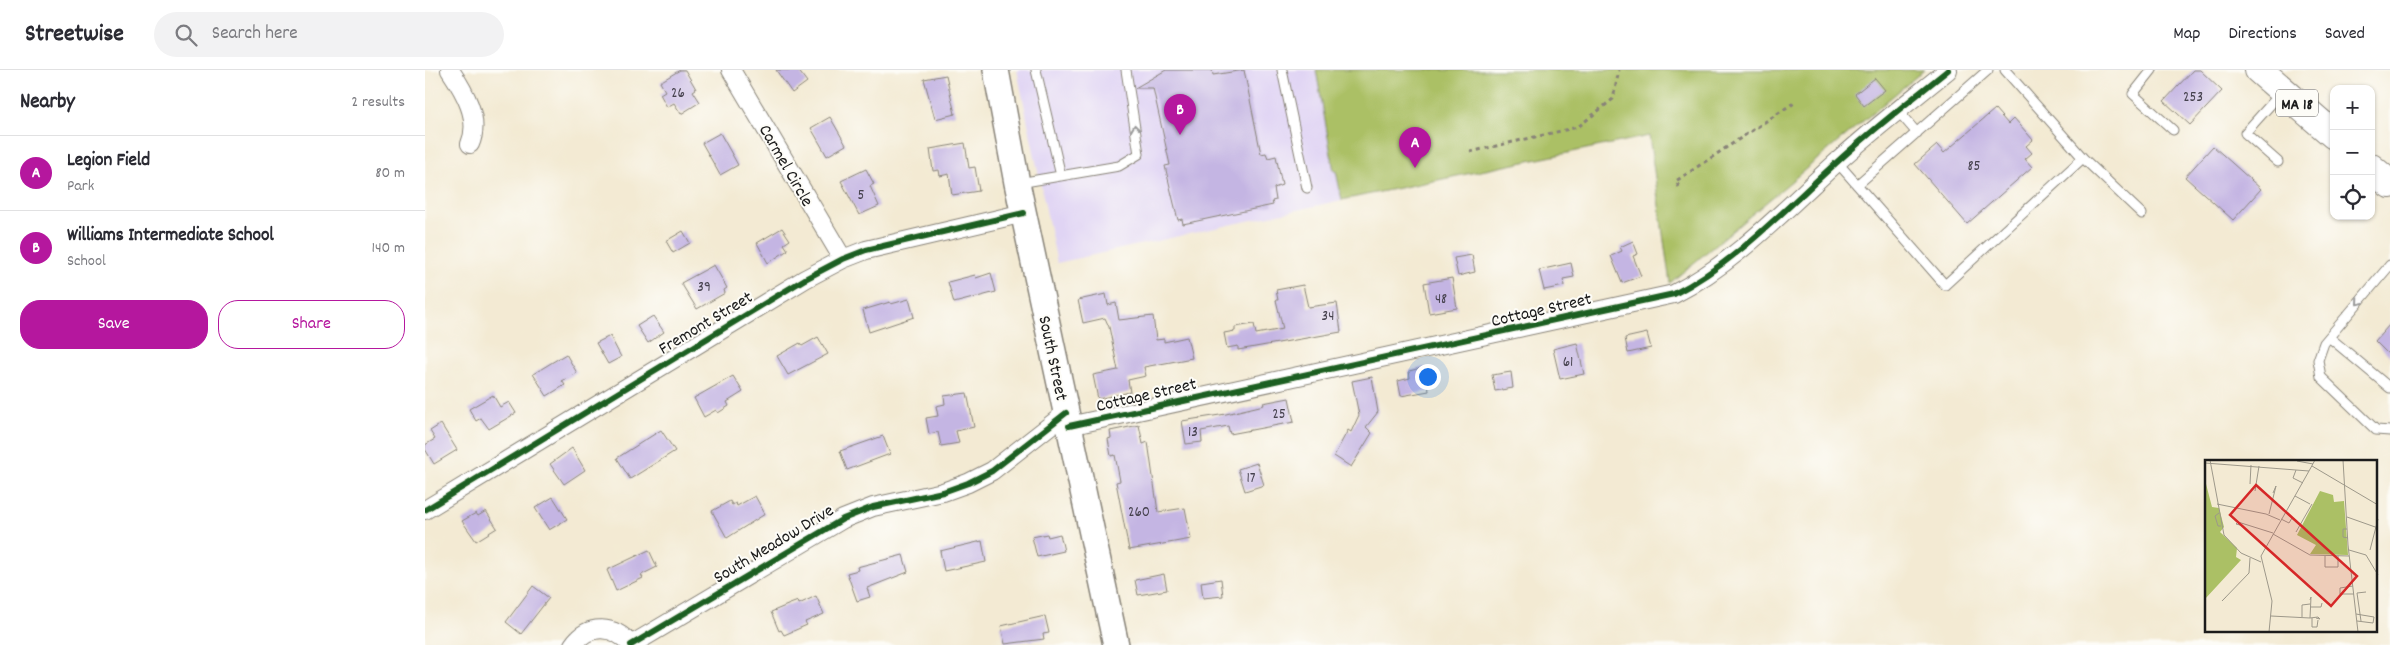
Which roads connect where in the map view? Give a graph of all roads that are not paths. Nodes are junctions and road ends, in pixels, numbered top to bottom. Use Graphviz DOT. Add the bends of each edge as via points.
graph roads {
  1 [pos="450,70"];
  2 [pos="731,70"];
  3 [pos="996,70"];
  4 [pos="1036,70"];
  5 [pos="1126,70"];
  6 [pos="1282,70"];
  7 [pos="1948,70"];
  8 [pos="1988,70"];
  9 [pos="2005,70"];
  10 [pos="2152,70"];
  11 [pos="2259,70"];
  12 [pos="2283,90"];
  13 [pos="1897,111"];
  14 [pos="2173,130"];
  15 [pos="2330,131"];
  16 [pos="1917,133"];
  17 [pos="470,144"];
  18 [pos="2083,158"];
  19 [pos="1837,162"];
  20 [pos="2278,162"];
  21 [pos="2375,171"];
  22 [pos="1061,176"];
  23 [pos="1017,183"];
  24 [pos="2390,184"];
  25 [pos="1857,185"];
  26 [pos="1307,188"];
  27 [pos="1023,213"];
  28 [pos="2142,214"];
  29 [pos="843,259"];
  30 [pos="2390,265"];
  31 [pos="2329,337"];
  32 [pos="2390,388"];
  33 [pos="1068,420"];
  34 [pos="2390,431"];
  35 [pos="425,510"];
  36 [pos="573,645"];
  37 [pos="631,645"];
  38 [pos="1116,645"];
  1 -- 17 [label="street" via="472,115 474,131"];
  2 -- 29 [label="street, Carmel Circle"];
  3 -- 23 [label="street, South Street"];
  4 -- 22 [label="lane"];
  22 -- 5 [label="lane, one-way" via="1119,166 1139,154"];
  6 -- 26 [label="lane"];
  7 -- 13 [label="street, Cottage Street"];
  8 -- 16 [label="lane"];
  9 -- 18 [label="lane"];
  10 -- 14 [label="lane" via="2133,94"];
  11 -- 12 [label="main road, MA 18"];
  12 -- 15 [label="main road, MA 18"];
  12 -- 20 [label="lane" via="2245,133"];
  13 -- 16 [label="lane"];
  13 -- 19 [label="street, Cottage Street"];
  16 -- 25 [label="lane"];
  18 -- 25 [label="lane" via="1945,286"];
  18 -- 28 [label="lane"];
  19 -- 25 [label="lane"];
  19 -- 33 [label="street, Cottage Street" via="1738,250 1673,294 1519,330"];
  21 -- 24 [label="main road"];
  22 -- 23 [label="lane"];
  23 -- 27 [label="street, South Street"];
  27 -- 29 [label="street, Fremont Street" via="866,250"];
  27 -- 33 [label="street, South Street"];
  29 -- 35 [label="street, Fremont Street"];
  30 -- 31 [label="lane, one-way"];
  31 -- 32 [label="lane"];
  31 -- 34 [label="lane" via="2319,360 2321,377 2376,430"];
  33 -- 37 [label="street, South Meadow Drive" via="992,471 968,483 943,492 873,507 843,519"];
  33 -- 38 [label="street, South Street"];
  36 -- 37 [label="street, South Meadow Drive" via="586,633 600,629 621,634"];
}
